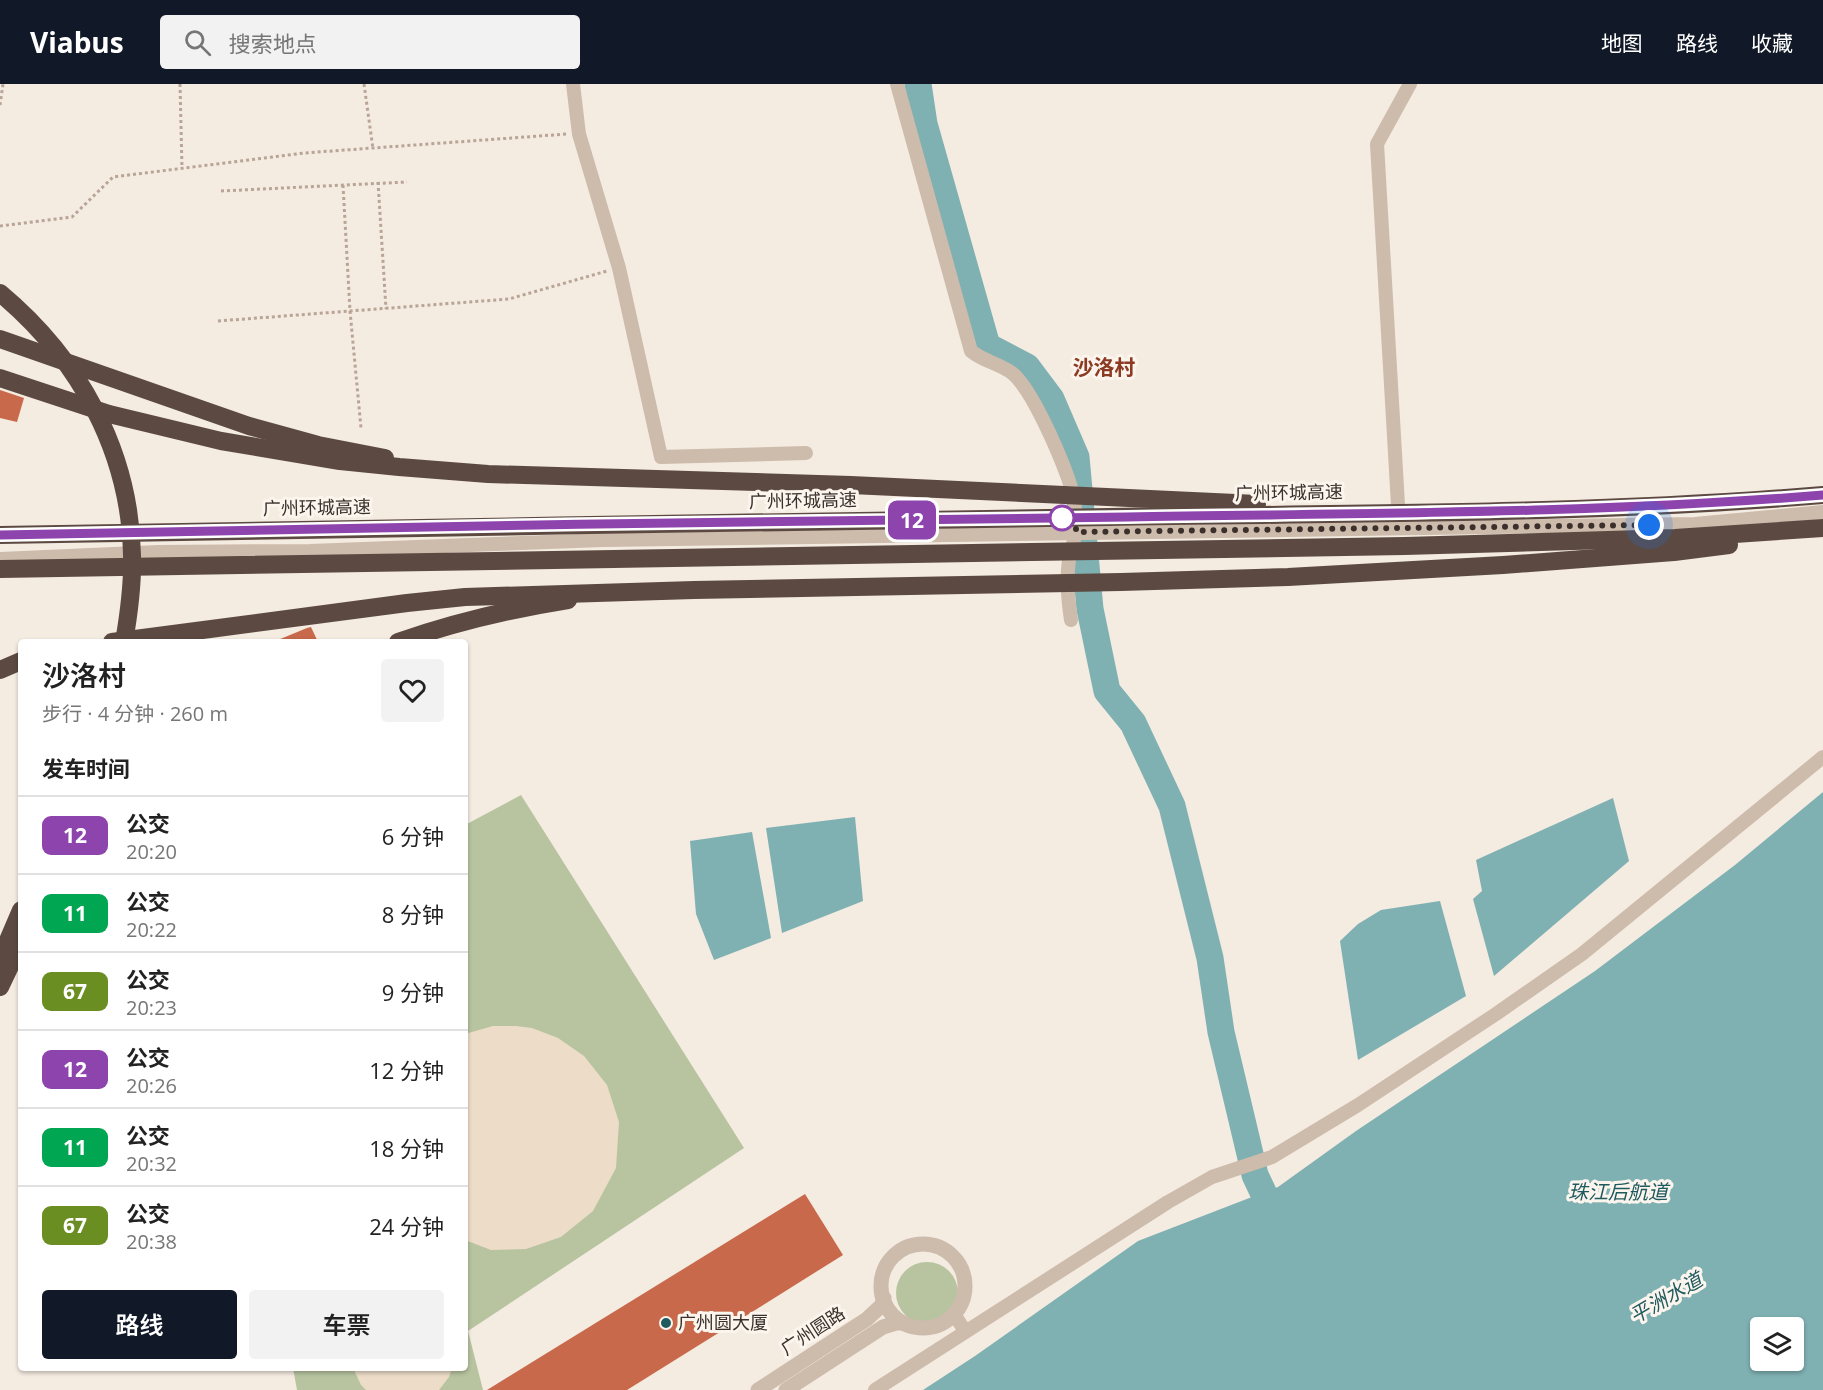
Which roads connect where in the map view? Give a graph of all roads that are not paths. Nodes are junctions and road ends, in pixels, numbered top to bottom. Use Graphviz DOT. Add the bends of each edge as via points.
graph roads {
  1 [pos="573,84"];
  2 [pos="897,84"];
  3 [pos="1410,84"];
  4 [pos="0,292"];
  5 [pos="0,339"];
  6 [pos="0,378"];
  7 [pos="806,453"];
  8 [pos="676,481"];
  9 [pos="1823,495"];
  10 [pos="1450,512"];
  11 [pos="1823,512"];
  12 [pos="1400,528"];
  13 [pos="1823,529"];
  14 [pos="1076,532"];
  15 [pos="0,535"];
  16 [pos="0,559"];
  17 [pos="0,569"];
  18 [pos="694,590"];
  19 [pos="1071,620"];
  20 [pos="124,639"];
  21 [pos="135,639"];
  22 [pos="408,639"];
  23 [pos="18,663"];
  24 [pos="0,670"];
  25 [pos="1823,758"];
  26 [pos="18,917"];
  27 [pos="18,949"];
  28 [pos="0,959"];
  29 [pos="0,987"];
  30 [pos="884,1298"];
  31 [pos="954,1314"];
  32 [pos="903,1323"];
  33 [pos="965,1331"];
  34 [pos="758,1390"];
  35 [pos="786,1390"];
  36 [pos="875,1390"];
  1 -- 7 [label="street" via="579,134 619,268 661,457"];
  2 -- 14 [label="street" via="971,351 1011,372 1035,406 1069,479"];
  3 -- 12 [label="street" via="1377,144"];
  4 -- 20 [label="highway, bridge" via="37,326 68,364 91,401 112,450 132,539 132,585"];
  5 -- 8 [label="highway, bridge" via="249,426 340,450 468,468"];
  6 -- 8 [label="highway, bridge" via="142,423 312,457 451,472"];
  8 -- 10 [label="highway, bridge" via="851,485"];
  9 -- 10 [label="highway, 广州环城高速, bridge"];
  10 -- 15 [label="highway, 广州环城高速, bridge"];
  11 -- 12 [label="street" via="1695,524"];
  12 -- 14 [label="street"];
  13 -- 17 [label="highway, bridge" via="1405,546"];
  13 -- 18 [label="highway, bridge" via="1674,552 1326,575"];
  14 -- 16 [label="street" via="614,540"];
  14 -- 19 [label="street" via="1068,575"];
  18 -- 21 [label="highway, bridge" via="437,599"];
  18 -- 22 [label="highway, bridge" via="625,593 544,604"];
  23 -- 24 [label="highway"];
  25 -- 33 [label="street" via="1582,954 1496,1014 1272,1157 1212,1177"];
  26 -- 28 [label="highway"];
  27 -- 29 [label="highway"];
  30 -- 31 [label="street" via="882,1276 897,1253 909,1246 937,1246 949,1253 964,1275 962,1303"];
  30 -- 32 [label="street" via="892,1315"];
  30 -- 34 [label="street, 广州圆路" via="882,1305 867,1318"];
  31 -- 32 [label="street" via="944,1323 930,1327"];
  31 -- 33 [label="street"];
  32 -- 35 [label="street, 广州圆路" via="883,1327"];
  33 -- 36 [label="street"];
}
